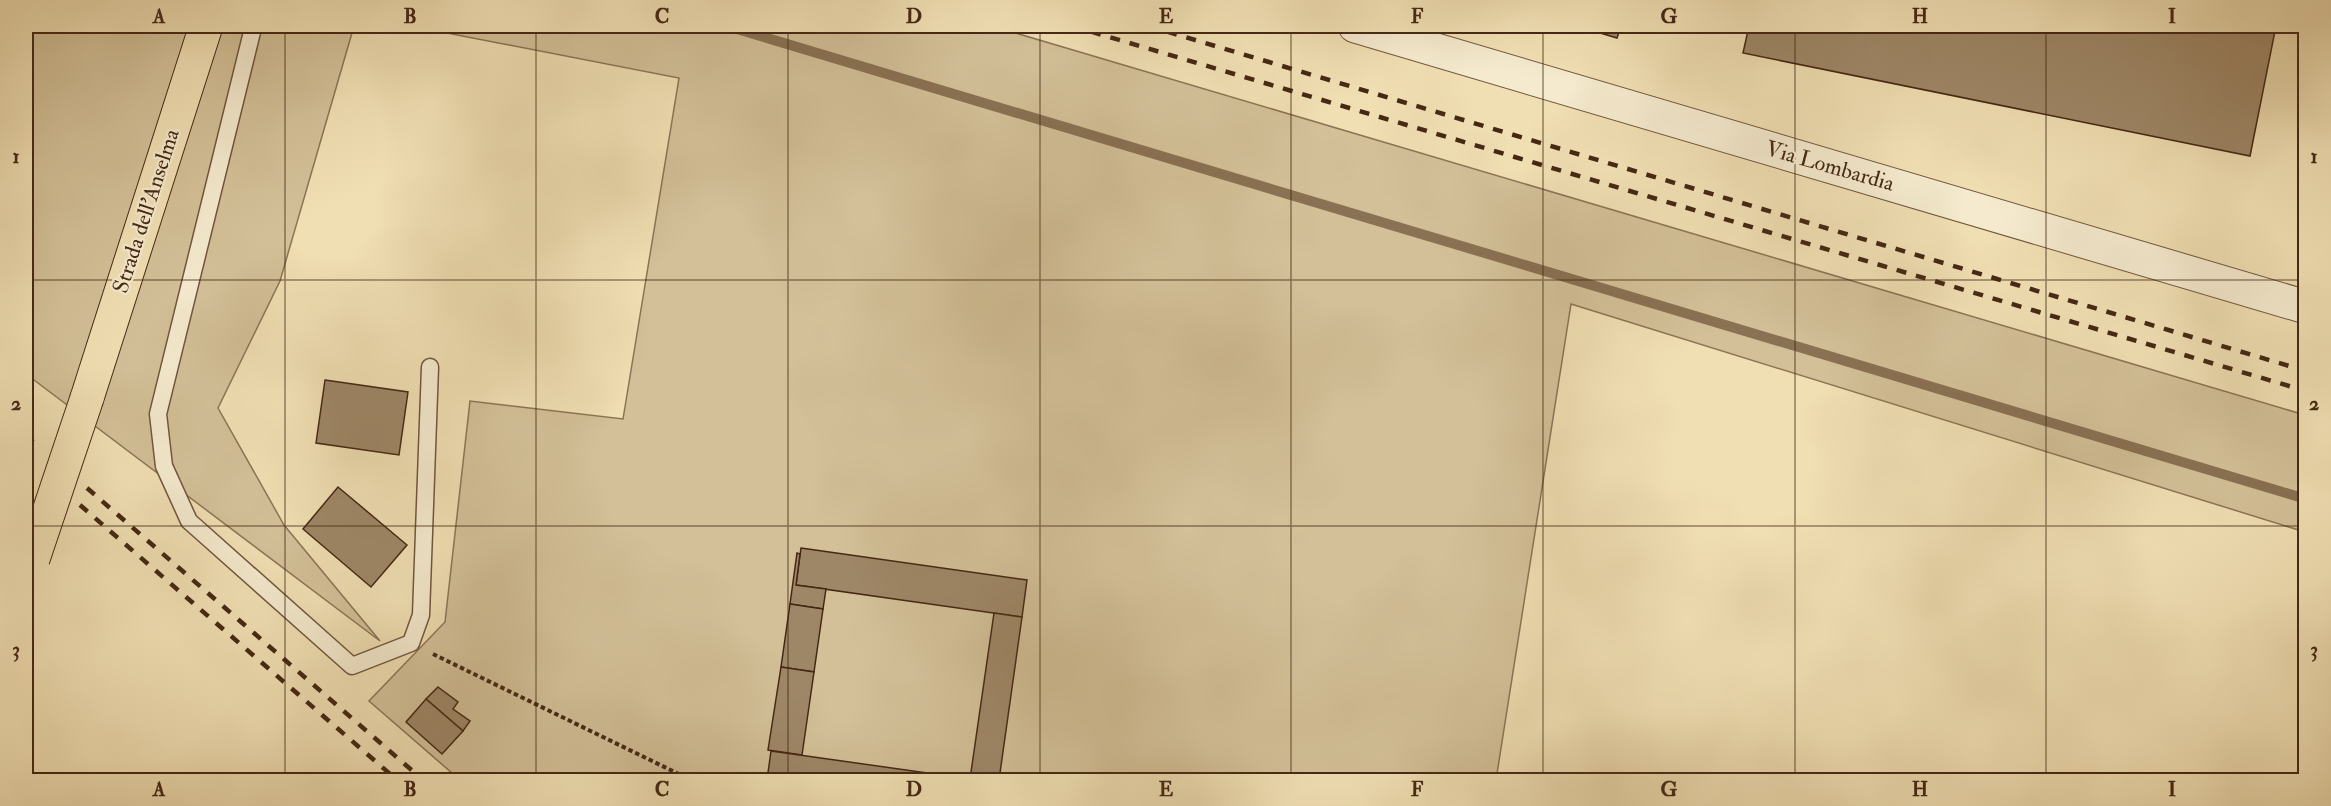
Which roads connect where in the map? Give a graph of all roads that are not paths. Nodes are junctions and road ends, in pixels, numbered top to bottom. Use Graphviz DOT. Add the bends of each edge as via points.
graph roads {
  1 [pos="206,26"];
  2 [pos="251,26"];
  3 [pos="1355,26"];
  4 [pos="2306,307"];
  5 [pos="430,367"];
  6 [pos="29,569"];
  1 -- 6 [label="main road, Strada dell'Anselma, bridge"];
  2 -- 5 [label="lane" via="158,414 164,466 189,521 352,666 411,643 421,615"];
  3 -- 4 [label="street, Via Lombardia"];
}
